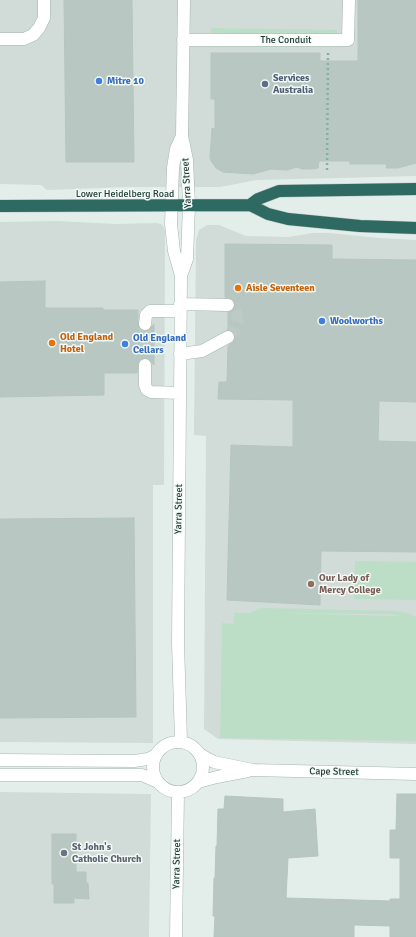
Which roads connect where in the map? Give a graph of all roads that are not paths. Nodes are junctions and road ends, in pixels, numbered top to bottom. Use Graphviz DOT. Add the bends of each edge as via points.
graph roads {
  1 [pos="44,0"];
  2 [pos="184,0"];
  3 [pos="349,0"];
  4 [pos="0,39"];
  5 [pos="183,40"];
  6 [pos="182,136"];
  7 [pos="416,189"];
  8 [pos="172,205"];
  9 [pos="189,205"];
  10 [pos="250,205"];
  11 [pos="0,206"];
  12 [pos="416,228"];
  13 [pos="180,276"];
  14 [pos="228,305"];
  15 [pos="180,308"];
  16 [pos="145,324"];
  17 [pos="228,337"];
  18 [pos="180,354"];
  19 [pos="145,365"];
  20 [pos="180,393"];
  21 [pos="181,742"];
  22 [pos="156,755"];
  23 [pos="201,756"];
  24 [pos="0,760"];
  25 [pos="253,770"];
  26 [pos="416,774"];
  27 [pos="0,775"];
  28 [pos="158,782"];
  29 [pos="198,782"];
  30 [pos="178,792"];
  31 [pos="176,937"];
  1 -- 4 [label="street" via="44,18 33,35 24,39"];
  2 -- 5 [label="street, Yarra Street"];
  3 -- 5 [label="street, The Conduit" via="348,40"];
  5 -- 6 [label="street, Yarra Street"];
  6 -- 8 [label="street, Yarra Street" via="174,158"];
  6 -- 9 [label="street, Yarra Street"];
  7 -- 10 [label="highway, Lower Heidelberg Road" via="278,191"];
  8 -- 9 [label="highway, Lower Heidelberg Road"];
  8 -- 11 [label="highway, Lower Heidelberg Road"];
  8 -- 13 [label="street, Yarra Street" via="173,239"];
  9 -- 10 [label="highway, Lower Heidelberg Road"];
  9 -- 13 [label="street, Yarra Street" via="187,259"];
  10 -- 12 [label="highway, Lower Heidelberg Road" via="268,214 288,219"];
  13 -- 15 [label="street, Yarra Street"];
  14 -- 15 [label="street"];
  15 -- 16 [label="street" via="150,311 146,315"];
  15 -- 18 [label="street, Yarra Street"];
  17 -- 18 [label="street" via="202,351"];
  18 -- 20 [label="street, Yarra Street"];
  19 -- 20 [label="street" via="147,390"];
  20 -- 21 [label="street, Yarra Street" via="178,643"];
  21 -- 22 [label="street" via="166,744"];
  21 -- 23 [label="street" via="193,746"];
  22 -- 24 [label="street" via="134,761"];
  22 -- 28 [label="street" via="153,769"];
  23 -- 25 [label="street, Cape Street" via="214,762"];
  23 -- 29 [label="street" via="204,769"];
  25 -- 26 [label="street, Cape Street"];
  25 -- 29 [label="street, Cape Street"];
  27 -- 28 [label="street" via="142,775"];
  28 -- 30 [label="street" via="164,788"];
  29 -- 30 [label="street" via="186,791"];
  30 -- 31 [label="street, Yarra Street"];
}
